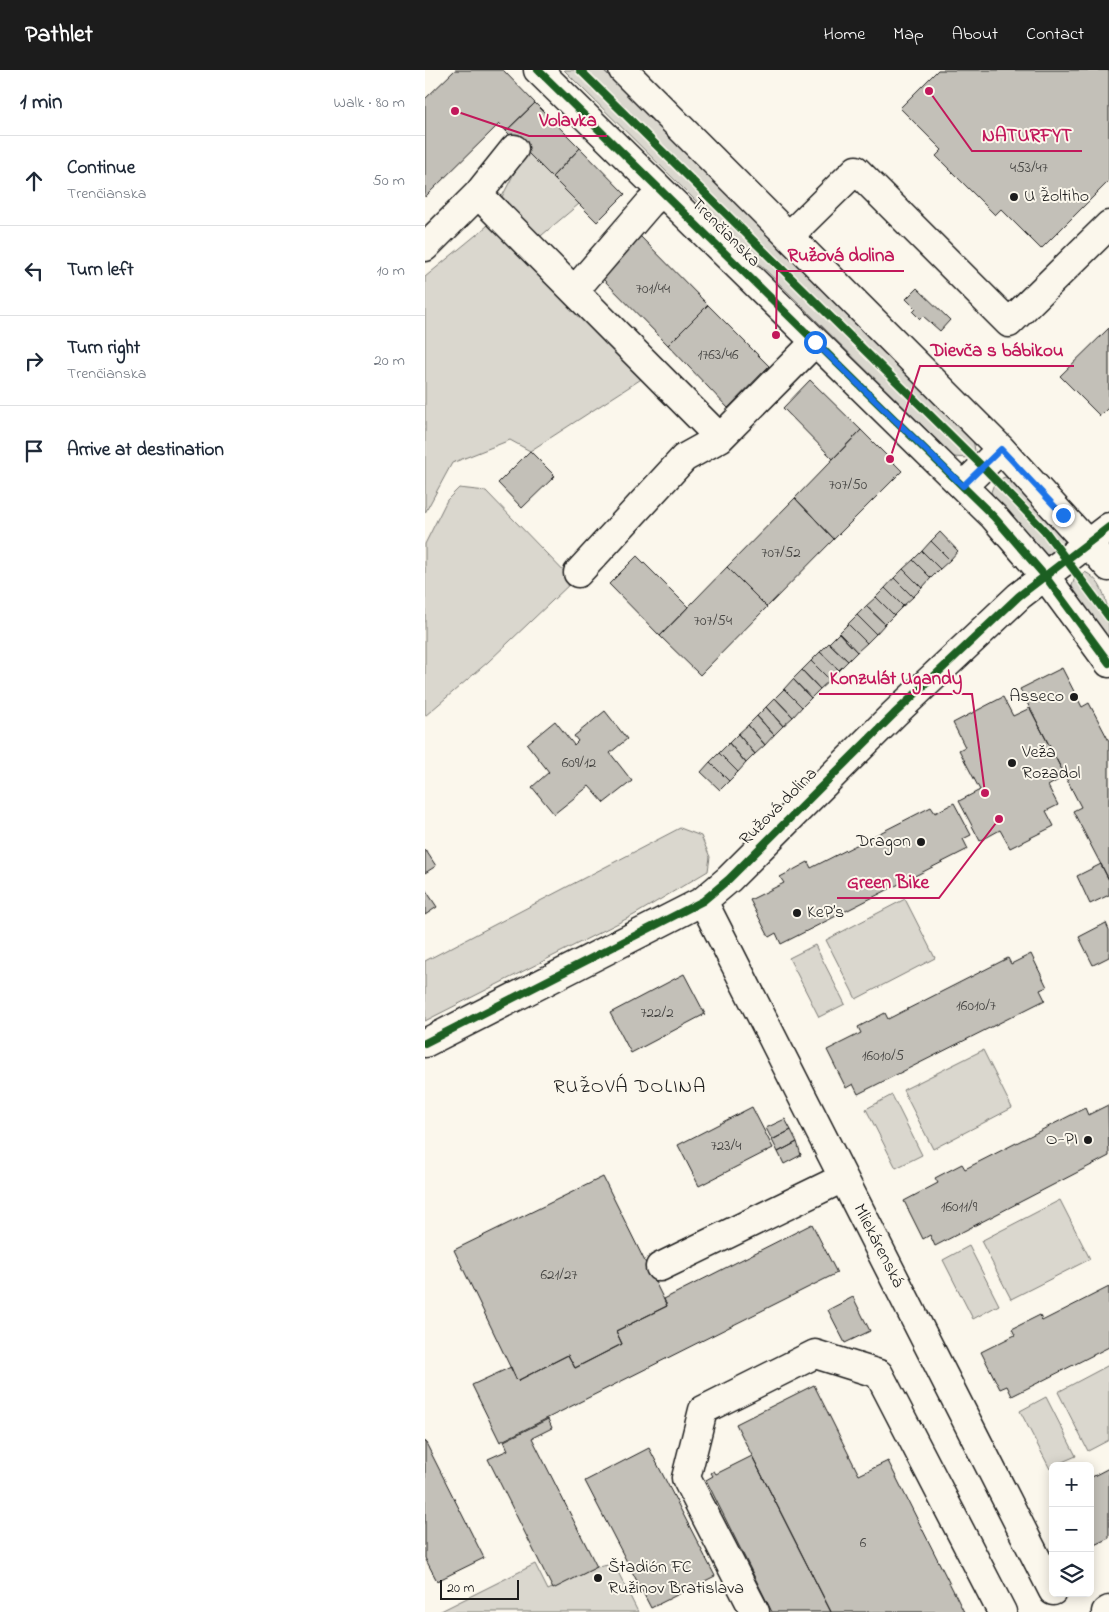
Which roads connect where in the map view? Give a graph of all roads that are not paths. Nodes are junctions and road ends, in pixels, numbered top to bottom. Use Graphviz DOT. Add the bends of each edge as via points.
graph roads {
  1 [pos="538,70"];
  2 [pos="623,70"];
  3 [pos="514,149"];
  4 [pos="662,192"];
  5 [pos="478,194"];
  6 [pos="1109,225"];
  7 [pos="789,235"];
  8 [pos="425,247"];
  9 [pos="575,290"];
  10 [pos="815,342"];
  11 [pos="720,438"];
  12 [pos="1001,449"];
  13 [pos="963,486"];
  14 [pos="1099,535"];
  15 [pos="1109,567"];
  16 [pos="578,573"];
  17 [pos="1045,576"];
  18 [pos="1109,664"];
  19 [pos="703,901"];
  20 [pos="425,1043"];
  21 [pos="843,1178"];
  22 [pos="660,1266"];
  23 [pos="1049,1584"];
  24 [pos="1056,1597"];
  25 [pos="755,1612"];
  26 [pos="1002,1612"];
  27 [pos="1063,1612"];
  1 -- 4 [label="street, Trenčianska"];
  2 -- 7 [label="street"];
  3 -- 5 [label="street"];
  4 -- 9 [label="street"];
  4 -- 10 [label="street, Trenčianska"];
  5 -- 8 [label="street"];
  5 -- 9 [label="street"];
  6 -- 7 [label="street" via="1009,322 856,170"];
  7 -- 12 [label="street"];
  9 -- 11 [label="street"];
  10 -- 11 [label="street"];
  10 -- 13 [label="street, Trenčianska"];
  11 -- 16 [label="street" via="684,458"];
  12 -- 13 [label="street"];
  12 -- 14 [label="street"];
  13 -- 17 [label="street, Trenčianska"];
  14 -- 15 [label="street"];
  14 -- 17 [label="street, Ružová dolina"];
  17 -- 18 [label="street, Trenčianska"];
  17 -- 19 [label="street, Ružová dolina" via="1019,596 915,694"];
  19 -- 20 [label="street, Ružová dolina"];
  19 -- 21 [label="street, Mliekárenská"];
  21 -- 22 [label="street"];
  21 -- 23 [label="street, Mliekárenská"];
  24 -- 27 [label="street, Mliekárenská"];
  25 -- 26 [label="street" via="686,1478 703,1410 815,1354 879,1374"];
}
